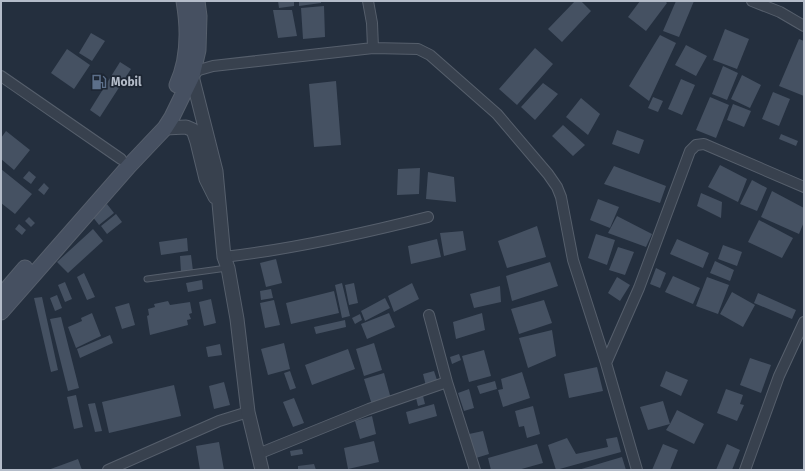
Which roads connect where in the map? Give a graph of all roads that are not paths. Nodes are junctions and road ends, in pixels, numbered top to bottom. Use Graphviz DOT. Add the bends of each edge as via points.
graph roads {
  1 [pos="184,1"];
  2 [pos="197,1"];
  3 [pos="368,1"];
  4 [pos="752,1"];
  5 [pos="804,26"];
  6 [pos="372,48"];
  7 [pos="1,76"];
  8 [pos="192,76"];
  9 [pos="165,128"];
  10 [pos="121,159"];
  11 [pos="804,187"];
  12 [pos="218,204"];
  13 [pos="428,217"];
  14 [pos="226,263"];
  15 [pos="147,278"];
  16 [pos="1,296"];
  17 [pos="1,312"];
  18 [pos="429,315"];
  19 [pos="804,322"];
  20 [pos="606,363"];
  21 [pos="447,382"];
  22 [pos="248,412"];
  23 [pos="258,454"];
  24 [pos="108,470"];
  25 [pos="262,470"];
  26 [pos="475,470"];
  27 [pos="637,470"];
  28 [pos="745,470"];
  1 -- 10 [label="main road" via="187,46 183,72 164,112"];
  2 -- 8 [label="main road" via="200,16 198,50"];
  3 -- 6 [label="street" via="372,23"];
  4 -- 5 [label="street" via="780,12"];
  6 -- 8 [label="street" via="213,66 199,70"];
  6 -- 20 [label="street" via="418,49 430,55 498,114 548,174 561,197 573,260"];
  7 -- 10 [label="street"];
  8 -- 9 [label="main road" via="180,104"];
  8 -- 12 [label="street" via="216,171"];
  9 -- 12 [label="street" via="186,127 193,130 206,179"];
  9 -- 17 [label="main road"];
  10 -- 16 [label="main road"];
  11 -- 20 [label="street" via="704,144 696,145 690,151 639,288"];
  12 -- 14 [label="street"];
  13 -- 14 [label="street" via="350,236 265,252"];
  14 -- 15 [label="lane"];
  14 -- 22 [label="street" via="237,319"];
  18 -- 21 [label="street"];
  19 -- 28 [label="street" via="779,376"];
  20 -- 27 [label="street"];
  21 -- 23 [label="street" via="368,409"];
  21 -- 26 [label="street"];
  22 -- 23 [label="street"];
  22 -- 24 [label="street" via="219,421"];
  23 -- 25 [label="street"];
}
